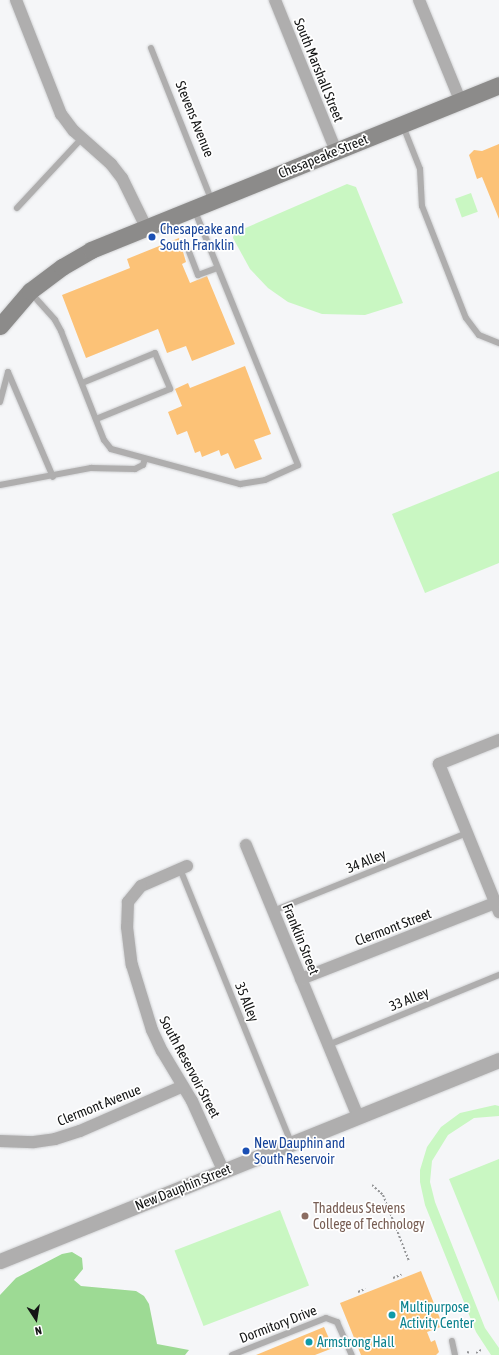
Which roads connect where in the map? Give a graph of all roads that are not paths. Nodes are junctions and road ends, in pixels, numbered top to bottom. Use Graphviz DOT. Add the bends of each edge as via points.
graph roads {
  1 [pos="16,0"];
  2 [pos="275,0"];
  3 [pos="419,0"];
  4 [pos="150,48"];
  5 [pos="499,85"];
  6 [pos="460,100"];
  7 [pos="402,124"];
  8 [pos="82,138"];
  9 [pos="336,151"];
  10 [pos="212,201"];
  11 [pos="17,208"];
  12 [pos="194,208"];
  13 [pos="146,227"];
  14 [pos="188,249"];
  15 [pos="217,268"];
  16 [pos="30,291"];
  17 [pos="0,326"];
  18 [pos="499,343"];
  19 [pos="82,383"];
  20 [pos="0,402"];
  21 [pos="96,419"];
  22 [pos="145,459"];
  23 [pos="53,477"];
  24 [pos="0,485"];
  25 [pos="499,740"];
  26 [pos="467,833"];
  27 [pos="246,844"];
  28 [pos="184,867"];
  29 [pos="497,908"];
  30 [pos="273,911"];
  31 [pos="499,975"];
  32 [pos="301,979"];
  33 [pos="328,1046"];
  34 [pos="499,1060"];
  35 [pos="182,1086"];
  36 [pos="358,1117"];
  37 [pos="0,1141"];
  38 [pos="292,1144"];
  39 [pos="224,1170"];
  40 [pos="0,1261"];
  41 [pos="452,1341"];
  42 [pos="232,1355"];
  43 [pos="352,1355"];
  44 [pos="455,1355"];
  1 -- 8 [label="street" via="59,108 69,125"];
  2 -- 9 [label="street, South Marshall Street"];
  3 -- 6 [label="street"];
  4 -- 10 [label="lane, Stevens Avenue"];
  5 -- 6 [label="main road, Chesapeake Street"];
  6 -- 7 [label="main road, Chesapeake Street"];
  7 -- 9 [label="main road, Chesapeake Street"];
  7 -- 18 [label="lane" via="420,169 422,206 466,318 479,335"];
  8 -- 11 [label="lane"];
  8 -- 13 [label="street" via="122,178"];
  9 -- 10 [label="main road, Chesapeake Street"];
  10 -- 12 [label="main road, Chesapeake Street"];
  12 -- 13 [label="main road, Chesapeake Street"];
  12 -- 15 [label="lane"];
  13 -- 16 [label="main road, Chesapeake Street" via="77,257"];
  14 -- 15 [label="lane" via="198,275"];
  15 -- 22 [label="lane" via="298,465 265,480 240,484"];
  16 -- 17 [label="main road, Chesapeake Street"];
  16 -- 19 [label="lane" via="55,320"];
  19 -- 21 [label="lane"];
  19 -- 21 [label="lane" via="155,353 170,389"];
  20 -- 23 [label="lane" via="8,372"];
  21 -- 22 [label="lane" via="104,440 111,449"];
  22 -- 23 [label="lane" via="143,465 135,469 91,468"];
  23 -- 24 [label="lane"];
  25 -- 26 [label="street" via="439,764"];
  26 -- 29 [label="street"];
  26 -- 30 [label="lane, 34 Alley"];
  27 -- 30 [label="street, Franklin Street"];
  28 -- 35 [label="street, South Reservoir Street" via="141,886 128,902 127,912 132,965 152,1030"];
  28 -- 38 [label="lane, 35 Alley"];
  29 -- 32 [label="street, Clermont Street"];
  30 -- 32 [label="street, Franklin Street"];
  31 -- 33 [label="lane, 33 Alley"];
  32 -- 33 [label="street, Franklin Street"];
  33 -- 36 [label="street, Franklin Street"];
  34 -- 36 [label="street, New Dauphin Street"];
  35 -- 37 [label="street, Clermont Avenue" via="80,1131 55,1139 34,1142"];
  35 -- 39 [label="street, South Reservoir Street" via="205,1125"];
  36 -- 38 [label="street, New Dauphin Street"];
  38 -- 39 [label="street, New Dauphin Street"];
  39 -- 40 [label="street, New Dauphin Street"];
  41 -- 44 [label="lane"];
  42 -- 43 [label="lane, Dormitory Drive" via="320,1319 332,1319 340,1326"];
}
